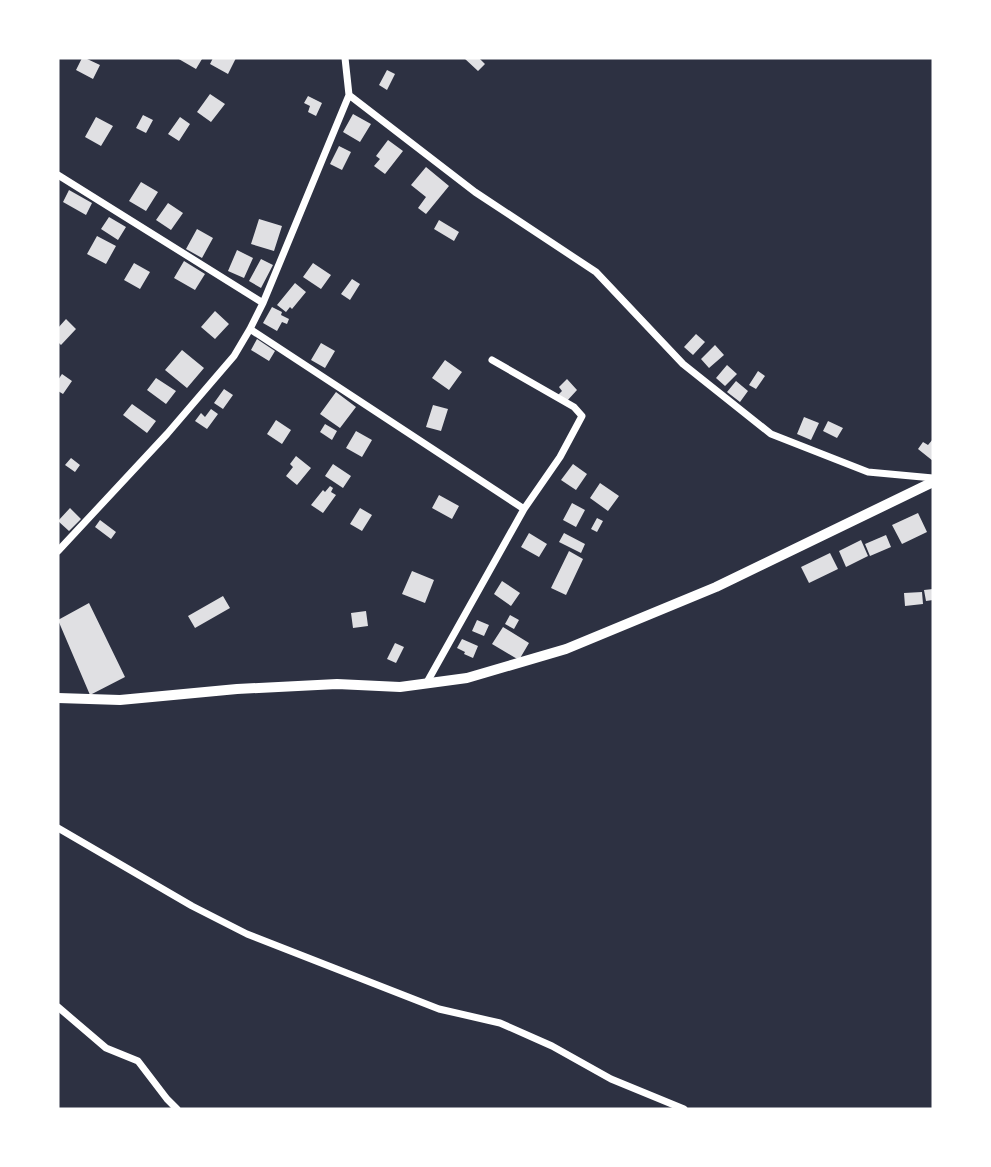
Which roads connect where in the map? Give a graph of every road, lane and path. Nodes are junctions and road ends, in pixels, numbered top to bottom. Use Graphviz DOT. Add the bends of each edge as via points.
graph roads {
  1 [pos="345,58"];
  2 [pos="349,95"];
  3 [pos="58,175"];
  4 [pos="262,303"];
  5 [pos="250,329"];
  6 [pos="492,360"];
  7 [pos="933,480"];
  8 [pos="524,509"];
  9 [pos="58,551"];
  10 [pos="426,684"];
  11 [pos="58,698"];
  12 [pos="58,828"];
  13 [pos="58,1007"];
  14 [pos="177,1109"];
  15 [pos="684,1109"];
  1 -- 2 [label="street"];
  2 -- 4 [label="street"];
  2 -- 7 [label="street" via="475,192 596,272 682,364 771,434 868,472"];
  3 -- 4 [label="street"];
  4 -- 5 [label="street"];
  5 -- 8 [label="street"];
  5 -- 9 [label="street" via="234,356 167,434"];
  6 -- 8 [label="street" via="582,416"];
  7 -- 10 [label="street" via="716,587 566,649 467,678"];
  8 -- 10 [label="street"];
  10 -- 11 [label="street" via="312,685 120,700"];
  12 -- 15 [label="street" via="247,934 439,1009 500,1023 611,1079"];
  13 -- 14 [label="street" via="106,1048 138,1061"];
}
